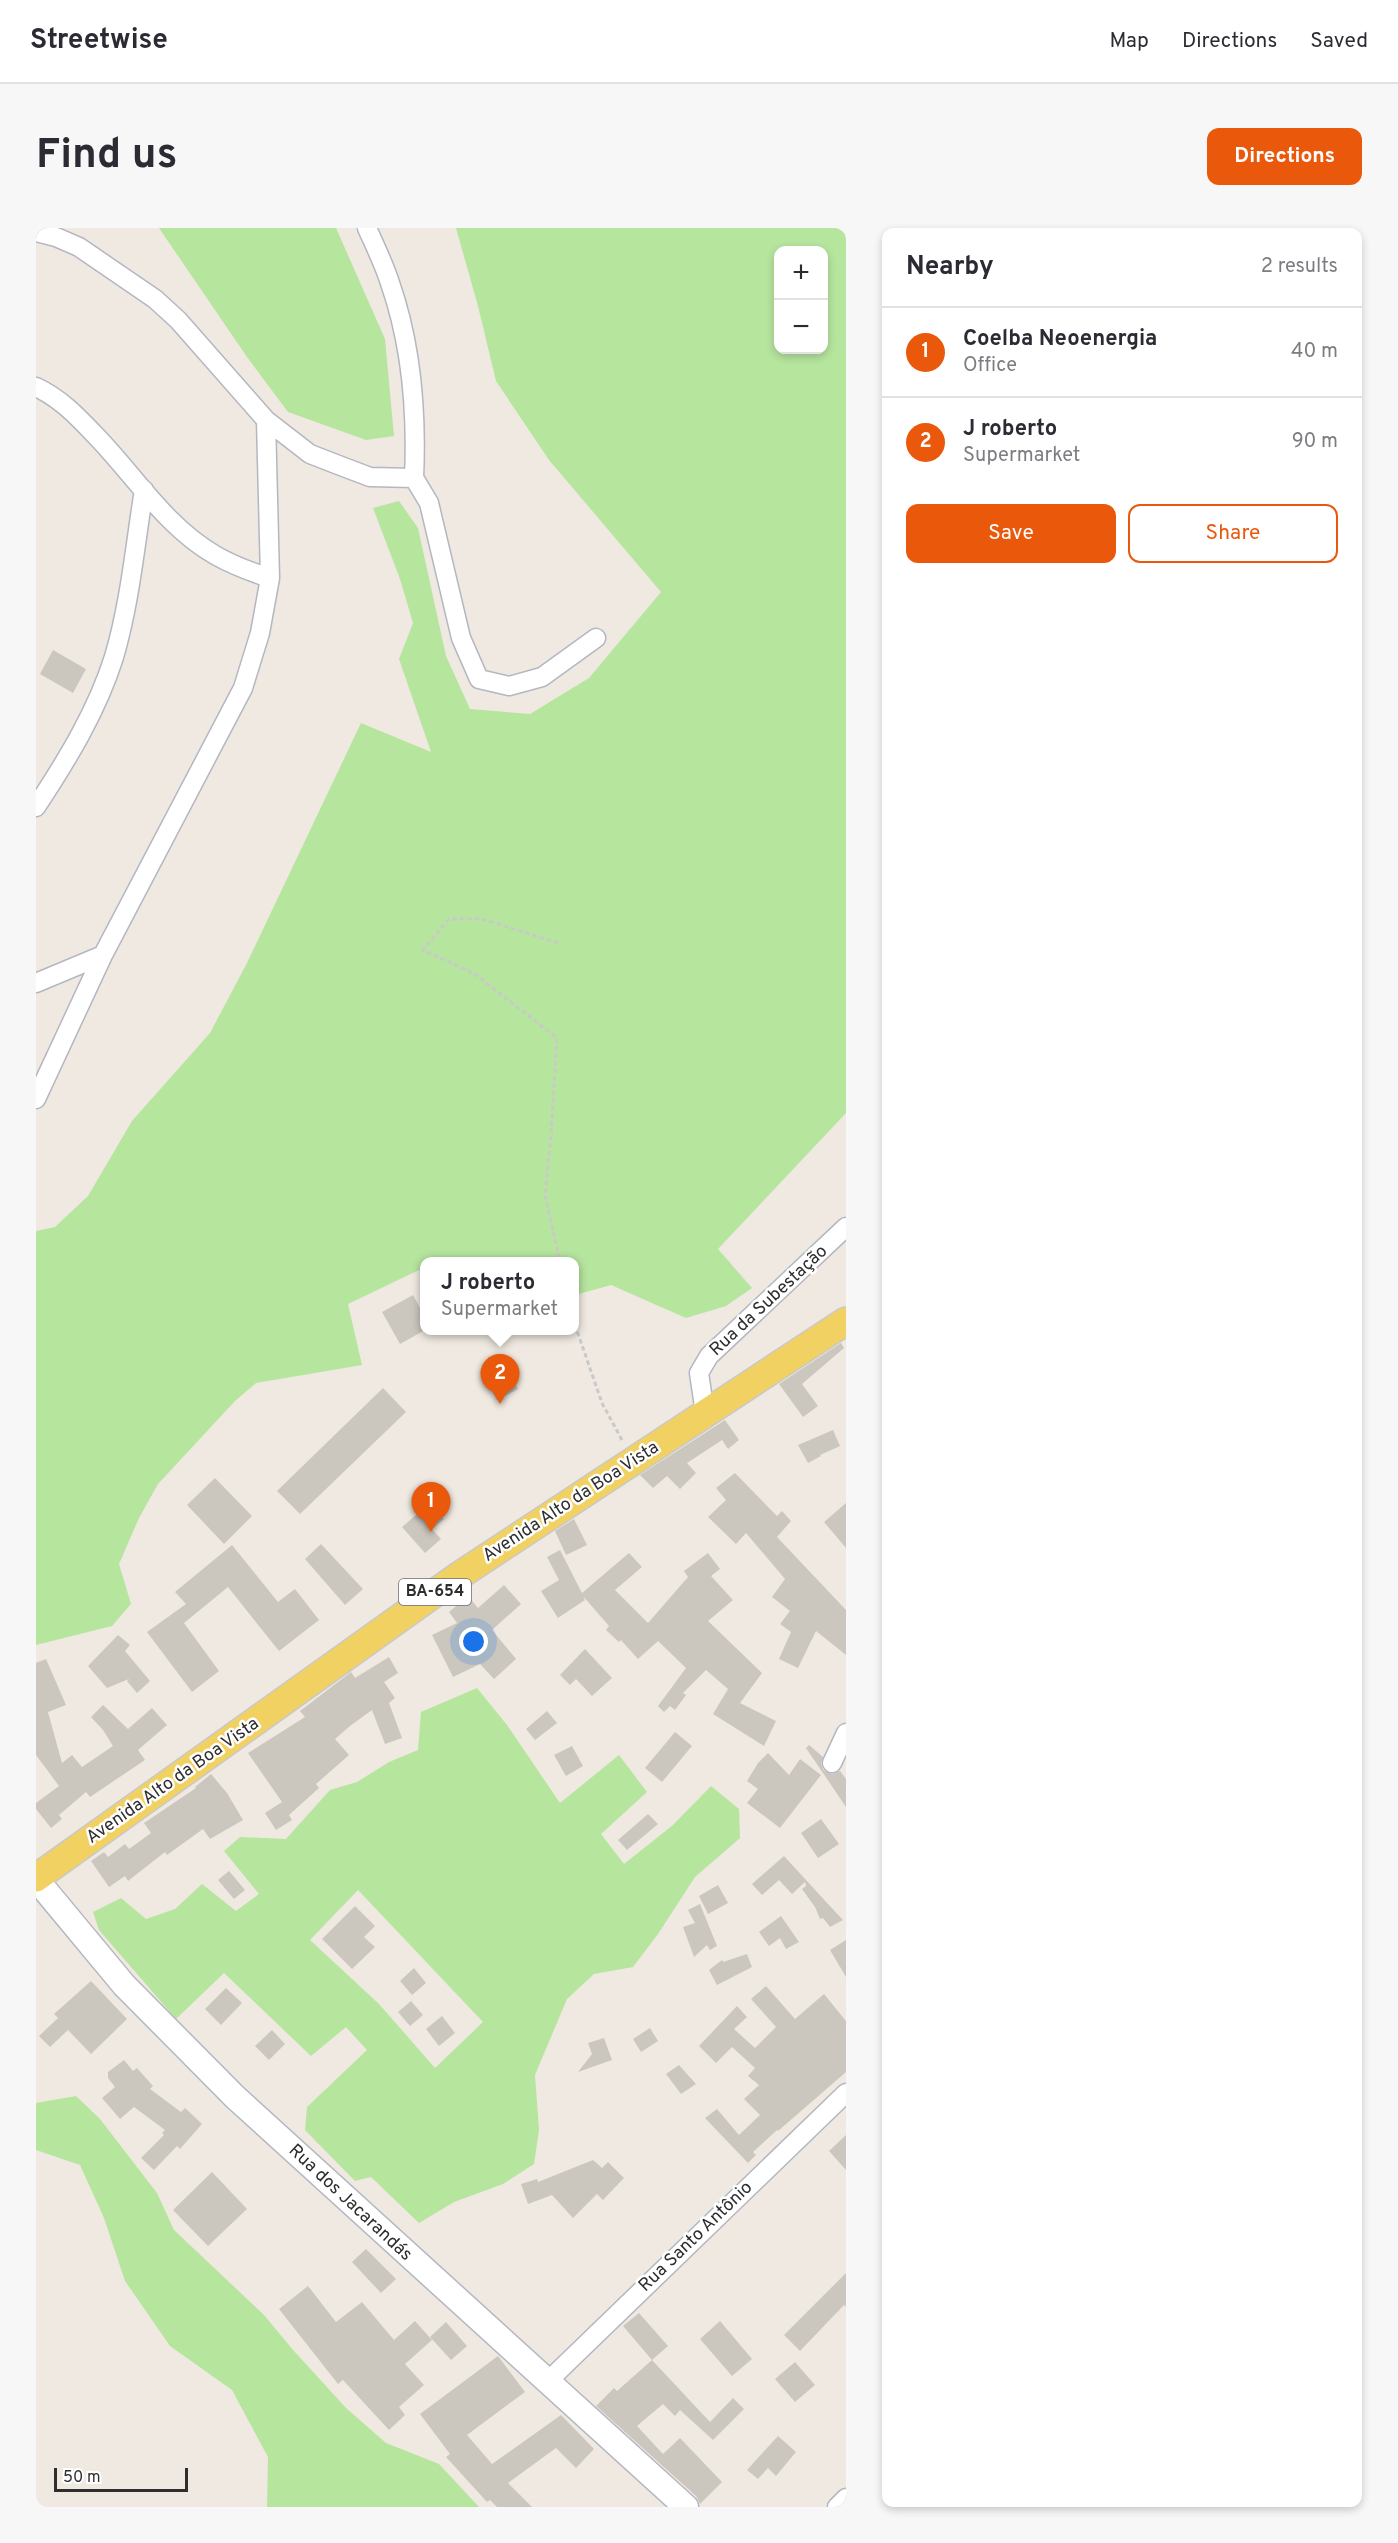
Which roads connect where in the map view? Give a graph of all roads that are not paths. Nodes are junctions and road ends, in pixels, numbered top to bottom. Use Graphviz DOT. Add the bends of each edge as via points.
graph roads {
  1 [pos="367,228"];
  2 [pos="36,232"];
  3 [pos="36,387"];
  4 [pos="266,420"];
  5 [pos="414,478"];
  6 [pos="144,490"];
  7 [pos="270,578"];
  8 [pos="596,638"];
  9 [pos="36,807"];
  10 [pos="103,955"];
  11 [pos="36,983"];
  12 [pos="36,1099"];
  13 [pos="846,1227"];
  14 [pos="846,1321"];
  15 [pos="705,1413"];
  16 [pos="846,1733"];
  17 [pos="832,1763"];
  18 [pos="36,1879"];
  19 [pos="846,2093"];
  20 [pos="547,2382"];
  21 [pos="846,2498"];
  22 [pos="686,2507"];
  23 [pos="837,2507"];
  1 -- 5 [label="street" via="390,284 410,361 416,429"];
  2 -- 4 [label="street" via="79,247 155,299"];
  3 -- 6 [label="street" via="66,406"];
  4 -- 5 [label="street" via="310,454 370,477"];
  4 -- 7 [label="street"];
  5 -- 8 [label="street" via="429,503 461,638 479,679 509,686 542,677"];
  6 -- 7 [label="street" via="172,520 210,551"];
  6 -- 9 [label="street" via="130,580 109,671 80,736"];
  7 -- 10 [label="street" via="260,633 243,688"];
  10 -- 11 [label="street"];
  10 -- 12 [label="street"];
  13 -- 15 [label="street, Rua da Subestação" via="709,1356 699,1373"];
  14 -- 15 [label="main road, Avenida Alto da Boa Vista / BA-654"];
  15 -- 18 [label="main road, Avenida Alto da Boa Vista / BA-654" via="460,1575"];
  16 -- 17 [label="street"];
  18 -- 20 [label="street, Rua dos Jacarandás" via="124,1985 235,2097"];
  19 -- 20 [label="street, Rua Santo Antônio"];
  20 -- 22 [label="street, Rua dos Jacarandás"];
  21 -- 23 [label="street"];
}
